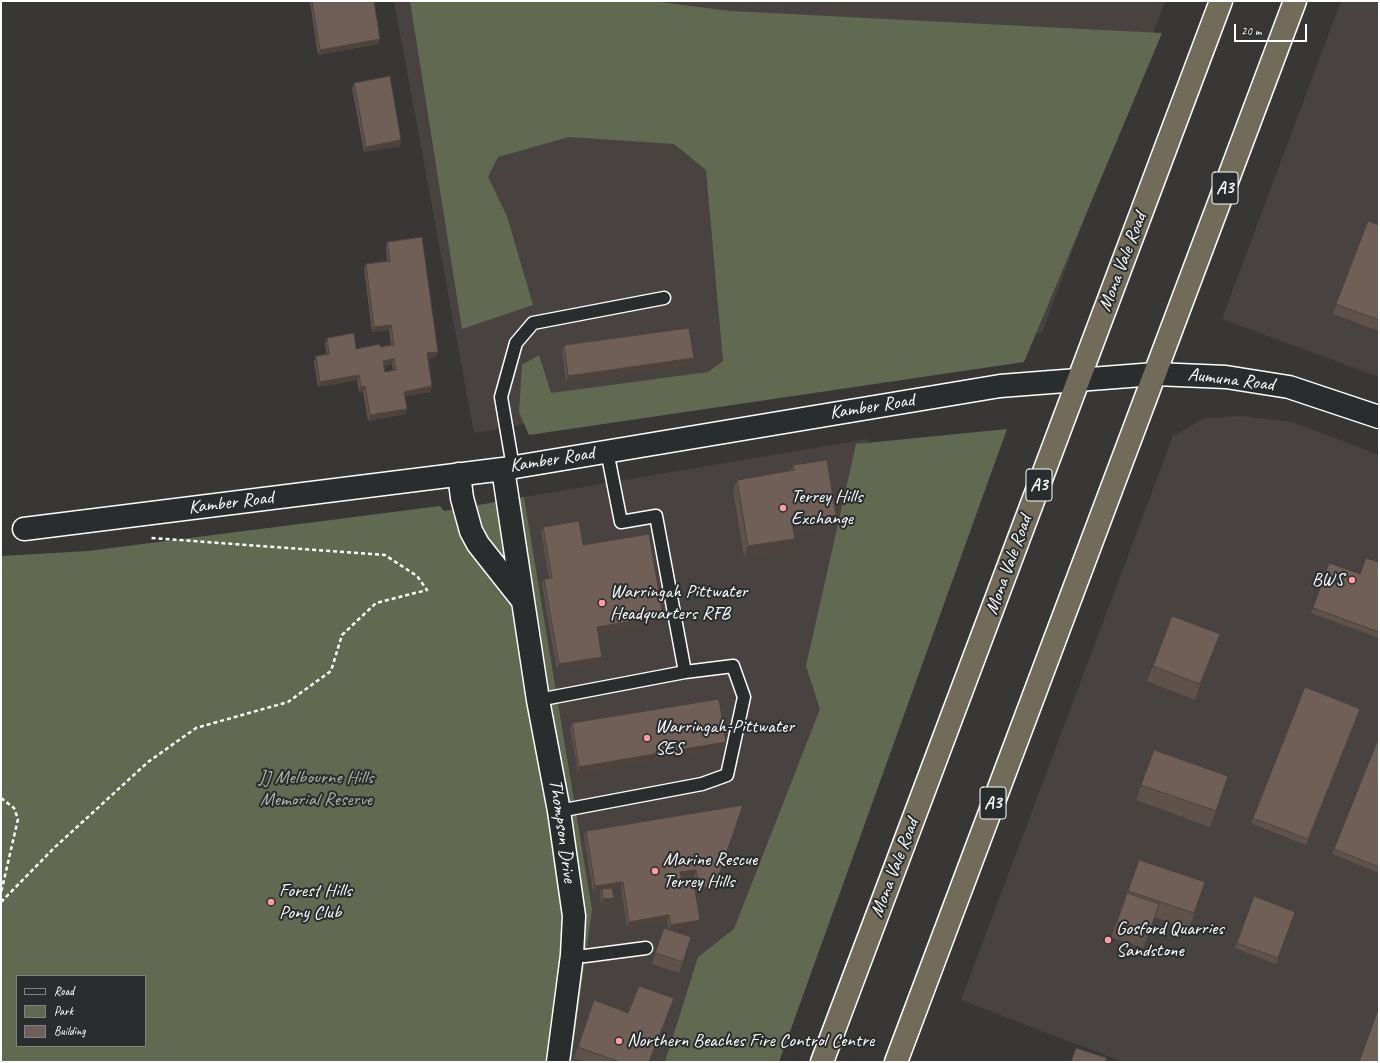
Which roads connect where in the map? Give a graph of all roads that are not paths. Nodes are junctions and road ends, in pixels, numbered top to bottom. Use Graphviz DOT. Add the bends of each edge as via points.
graph roads {
  1 [pos="1221,1"];
  2 [pos="1295,1"];
  3 [pos="664,298"];
  4 [pos="1154,374"];
  5 [pos="1078,380"];
  6 [pos="1379,417"];
  7 [pos="607,452"];
  8 [pos="508,468"];
  9 [pos="459,474"];
  10 [pos="24,529"];
  11 [pos="523,602"];
  12 [pos="685,672"];
  13 [pos="538,700"];
  14 [pos="559,811"];
  15 [pos="646,948"];
  16 [pos="572,955"];
  17 [pos="558,1062"];
  18 [pos="822,1062"];
  19 [pos="896,1062"];
  1 -- 5 [label="highway, Mona Vale Road / A3"];
  2 -- 4 [label="highway, A3"];
  3 -- 8 [label="lane" via="532,323 516,343 501,397"];
  4 -- 5 [label="street, Aumuna Road"];
  4 -- 6 [label="street, Aumuna Road" via="1226,378 1289,387"];
  4 -- 19 [label="highway, A3"];
  5 -- 7 [label="street, Kamber Road" via="1000,386"];
  5 -- 18 [label="highway, Mona Vale Road / A3"];
  7 -- 8 [label="street, Kamber Road"];
  7 -- 12 [label="lane" via="621,522 656,516"];
  8 -- 9 [label="street, Kamber Road"];
  8 -- 11 [label="street, Thompson Drive"];
  9 -- 10 [label="street, Kamber Road"];
  9 -- 11 [label="street, Thompson Drive" via="471,531 478,544"];
  11 -- 13 [label="street, Thompson Drive"];
  12 -- 13 [label="lane"];
  12 -- 14 [label="lane" via="733,666 744,697 727,775 702,784"];
  13 -- 14 [label="street, Thompson Drive"];
  14 -- 16 [label="street, Thompson Drive" via="574,916"];
  15 -- 16 [label="lane" via="585,956"];
  16 -- 17 [label="street, Thompson Drive"];
}
